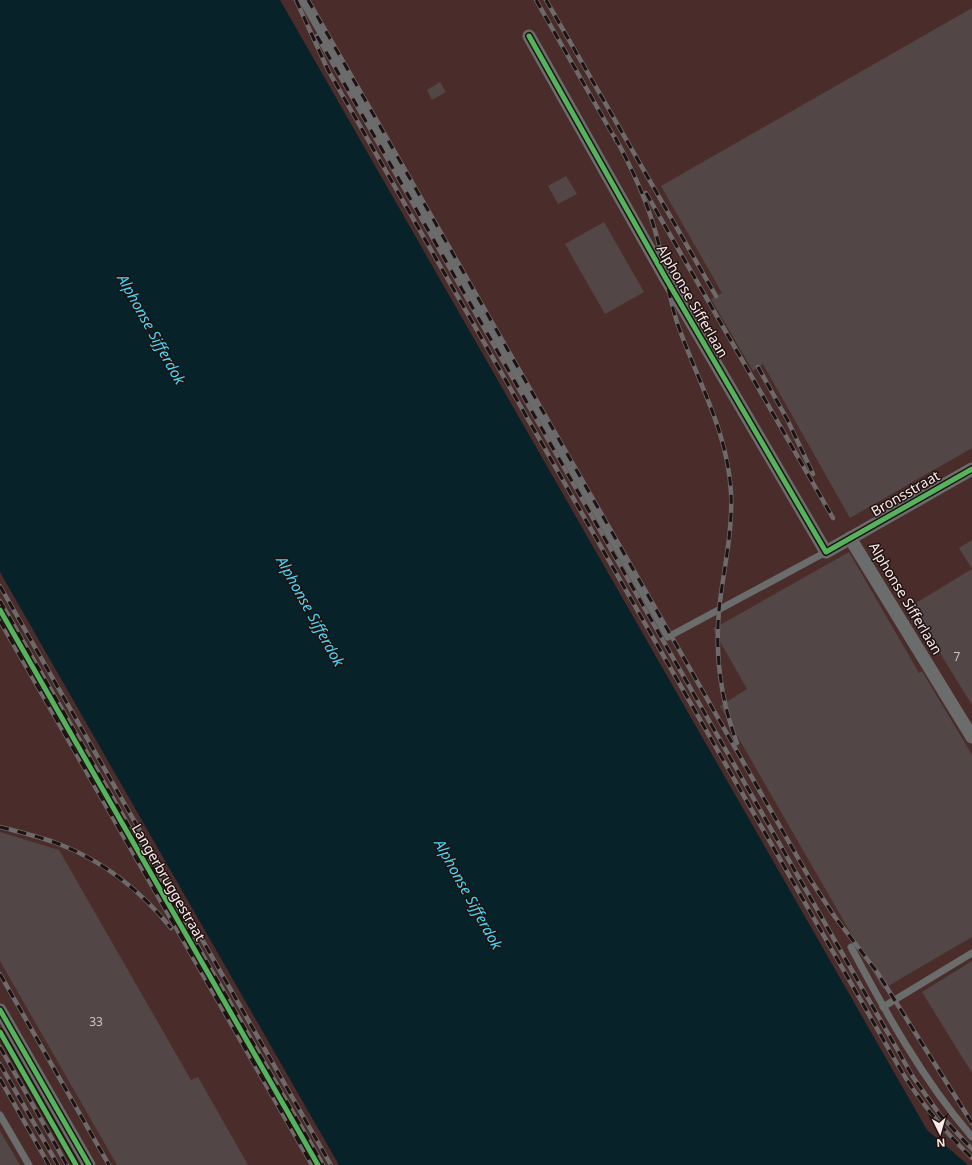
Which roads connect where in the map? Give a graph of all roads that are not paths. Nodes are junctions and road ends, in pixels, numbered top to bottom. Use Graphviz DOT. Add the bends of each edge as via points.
graph roads {
  1 [pos="302,0"];
  2 [pos="529,36"];
  3 [pos="972,469"];
  4 [pos="850,538"];
  5 [pos="826,552"];
  6 [pos="0,610"];
  7 [pos="972,737"];
  8 [pos="851,947"];
  9 [pos="972,953"];
  10 [pos="883,1007"];
  11 [pos="0,1010"];
  12 [pos="0,1115"];
  13 [pos="972,1137"];
  14 [pos="29,1165"];
  15 [pos="89,1165"];
  16 [pos="318,1165"];
  1 -- 5 [label="lane" via="668,637"];
  2 -- 5 [label="street, Alphonse Sifferlaan" via="665,277"];
  3 -- 4 [label="street, Bronsstraat"];
  4 -- 5 [label="street, Alphonse Sifferlaan"];
  4 -- 7 [label="street, Alphonse Sifferlaan"];
  6 -- 16 [label="street, Langerbruggestraat"];
  8 -- 10 [label="lane"];
  9 -- 10 [label="lane"];
  10 -- 13 [label="lane" via="948,1109"];
  11 -- 15 [label="street"];
  12 -- 14 [label="lane"];
}
